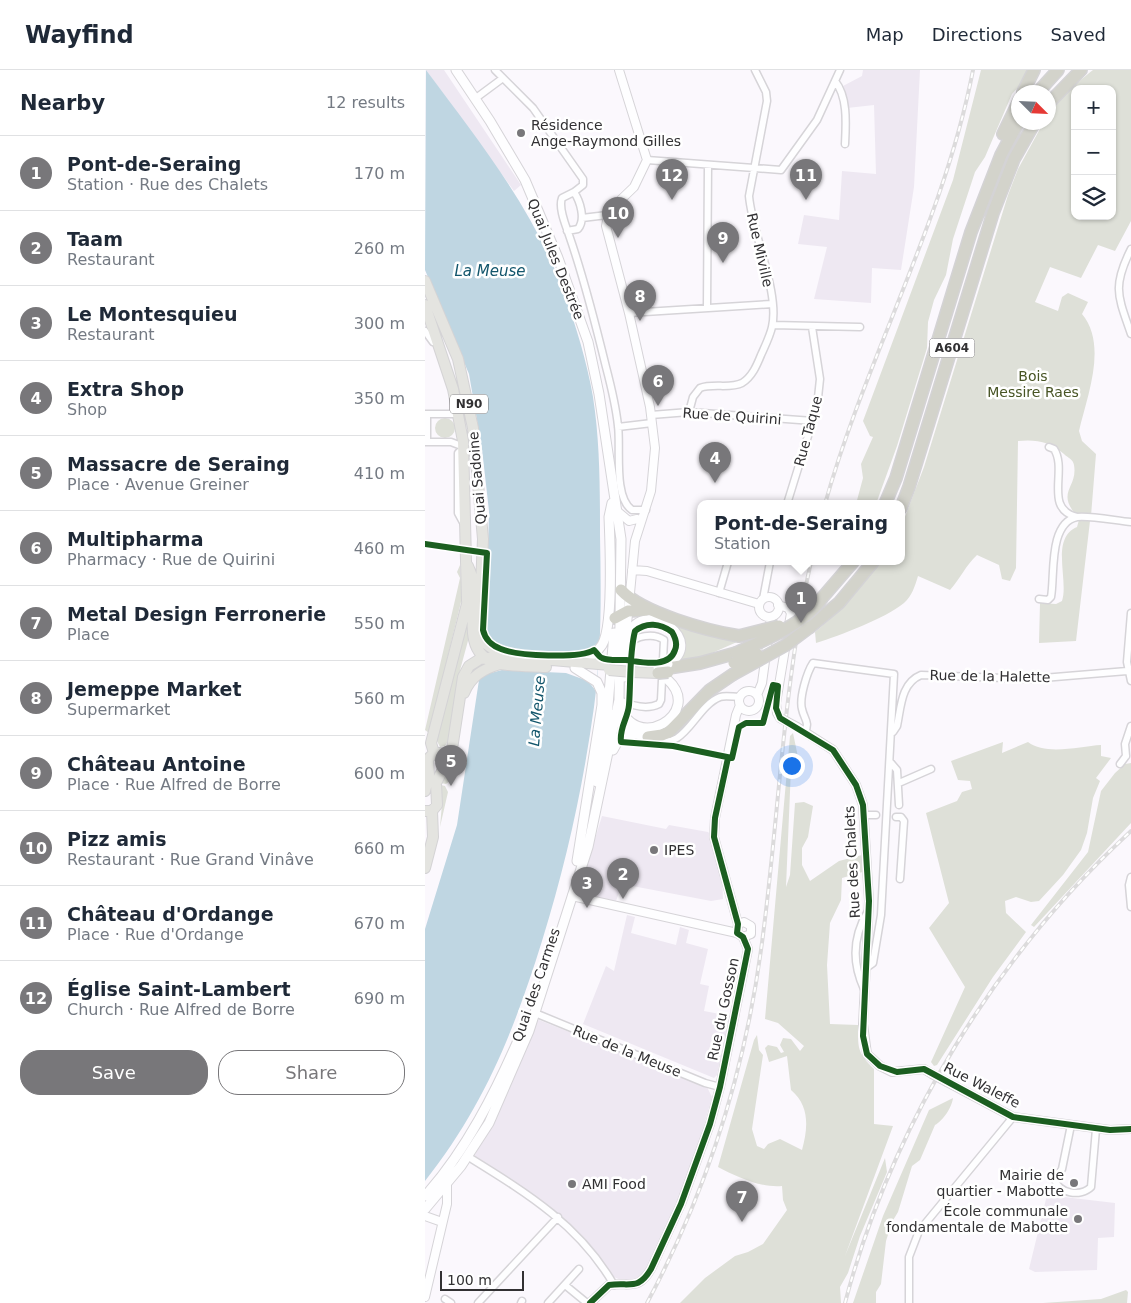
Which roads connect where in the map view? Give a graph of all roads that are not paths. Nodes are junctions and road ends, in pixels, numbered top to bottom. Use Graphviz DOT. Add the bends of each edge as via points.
graph roads {
  1 [pos="456,70"];
  2 [pos="495,70"];
  3 [pos="619,70"];
  4 [pos="755,70"];
  5 [pos="840,70"];
  6 [pos="1034,70"];
  7 [pos="1058,70"];
  8 [pos="1081,70"];
  9 [pos="503,78"];
  10 [pos="835,81"];
  11 [pos="1026,85"];
  12 [pos="1044,85"];
  13 [pos="1056,96"];
  14 [pos="476,98"];
  15 [pos="1011,119"];
  16 [pos="1014,130"];
  17 [pos="1030,130"];
  18 [pos="845,144"];
  19 [pos="647,160"];
  20 [pos="707,165"];
  21 [pos="754,167"];
  22 [pos="574,192"];
  23 [pos="607,215"];
  24 [pos="581,218"];
  25 [pos="567,231"];
  26 [pos="971,232"];
  27 [pos="1131,249"];
  28 [pos="425,281"];
  29 [pos="772,304"];
  30 [pos="707,307"];
  31 [pos="426,310"];
  32 [pos="629,313"];
  33 [pos="773,325"];
  34 [pos="812,327"];
  35 [pos="860,327"];
  36 [pos="425,332"];
  37 [pos="1131,334"];
  38 [pos="443,355"];
  39 [pos="689,412"];
  40 [pos="426,414"];
  41 [pos="459,414"];
  42 [pos="652,419"];
  43 [pos="813,421"];
  44 [pos="618,427"];
  45 [pos="426,442"];
  46 [pos="464,446"];
  47 [pos="1049,447"];
  48 [pos="788,500"];
  49 [pos="887,500"];
  50 [pos="904,500"];
  51 [pos="614,507"];
  52 [pos="646,510"];
  53 [pos="1077,517"];
  54 [pos="633,522"];
  55 [pos="1131,522"];
  56 [pos="481,534"];
  57 [pos="635,541"];
  58 [pos="465,558"];
  59 [pos="727,565"];
  60 [pos="769,565"];
  61 [pos="850,565"];
  62 [pos="871,565"];
  63 [pos="632,566"];
  64 [pos="473,578"];
  65 [pos="719,593"];
  66 [pos="625,594"];
  67 [pos="822,598"];
  68 [pos="1039,599"];
  69 [pos="467,601"];
  70 [pos="761,602"];
  71 [pos="778,605"];
  72 [pos="651,610"];
  73 [pos="1131,612"];
  74 [pos="621,614"];
  75 [pos="771,617"];
  76 [pos="814,624"];
  77 [pos="623,648"];
  78 [pos="481,656"];
  79 [pos="735,658"];
  80 [pos="502,660"];
  81 [pos="1130,662"];
  82 [pos="576,665"];
  83 [pos="664,670"];
  84 [pos="612,671"];
  85 [pos="1127,671"];
  86 [pos="1131,680"];
  87 [pos="757,695"];
  88 [pos="461,698"];
  89 [pos="619,700"];
  90 [pos="740,701"];
  91 [pos="608,706"];
  92 [pos="615,718"];
  93 [pos="1131,726"];
  94 [pos="805,732"];
  95 [pos="892,732"];
  96 [pos="635,734"];
  97 [pos="648,737"];
  98 [pos="434,753"];
  99 [pos="1128,756"];
  100 [pos="445,757"];
  101 [pos="891,764"];
  102 [pos="1120,764"];
  103 [pos="429,768"];
  104 [pos="441,769"];
  105 [pos="931,769"];
  106 [pos="603,779"];
  107 [pos="899,783"];
  108 [pos="428,794"];
  109 [pos="899,805"];
  110 [pos="428,811"];
  111 [pos="865,815"];
  112 [pos="876,815"];
  113 [pos="896,817"];
  114 [pos="577,861"];
  115 [pos="425,868"];
  116 [pos="1131,877"];
  117 [pos="900,879"];
  118 [pos="571,896"];
  119 [pos="1131,907"];
  120 [pos="869,910"];
  121 [pos="738,924"];
  122 [pos="740,935"];
  123 [pos="866,968"];
  124 [pos="865,992"];
  125 [pos="535,1013"];
  126 [pos="865,1046"];
  127 [pos="720,1087"];
  128 [pos="1013,1117"];
  129 [pos="1071,1125"];
  130 [pos="1096,1129"];
  131 [pos="1131,1129"];
  132 [pos="467,1156"];
  133 [pos="447,1169"];
  134 [pos="447,1183"];
  135 [pos="425,1196"];
  136 [pos="425,1202"];
  137 [pos="425,1209"];
  138 [pos="425,1216"];
  139 [pos="558,1217"];
  140 [pos="442,1222"];
  141 [pos="579,1269"];
  142 [pos="565,1285"];
  143 [pos="614,1285"];
  144 [pos="425,1296"];
  145 [pos="478,1303"];
  146 [pos="548,1303"];
  147 [pos="588,1303"];
  148 [pos="909,1303"];
  1 -- 14 [label="main road, Quai Jules Destrée"];
  2 -- 9 [label="street"];
  3 -- 19 [label="street"];
  4 -- 21 [label="street, Rue Miville" via="767,101"];
  5 -- 10 [label="street"];
  6 -- 11 [label="highway"];
  7 -- 12 [label="highway"];
  8 -- 13 [label="highway"];
  9 -- 14 [label="street"];
  9 -- 22 [label="street" via="533,108 583,179 583,185"];
  10 -- 18 [label="street" via="846,118"];
  10 -- 21 [label="street" via="817,120 783,168 778,171"];
  14 -- 51 [label="main road, Quai Jules Destrée" via="525,180 572,294 593,364"];
  15 -- 26 [label="highway" via="987,174 972,217"];
  16 -- 26 [label="highway, A604"];
  17 -- 50 [label="highway, A604" via="1014,159 993,213"];
  19 -- 20 [label="street"];
  19 -- 23 [label="street" via="637,183"];
  20 -- 21 [label="street"];
  20 -- 30 [label="street"];
  21 -- 29 [label="street, Rue Miville" via="750,212 765,263"];
  22 -- 24 [label="street"];
  22 -- 25 [label="street" via="561,202"];
  23 -- 24 [label="street"];
  23 -- 32 [label="street" via="606,226"];
  24 -- 25 [label="street" via="579,228"];
  25 -- 44 [label="street" via="585,282"];
  26 -- 49 [label="highway, A604" via="899,470"];
  27 -- 37 [label="street" via="1117,288"];
  28 -- 56 [label="main road, Quai Sadoine / N90" via="450,337 464,379 476,449"];
  29 -- 30 [label="street"];
  29 -- 33 [label="street, Rue Miville"];
  30 -- 32 [label="street"];
  31 -- 38 [label="main road, Quai Sadoine / N90"];
  32 -- 42 [label="street"];
  33 -- 34 [label="street"];
  33 -- 39 [label="street" via="755,369 747,378 740,384 700,388 693,397"];
  34 -- 35 [label="street"];
  34 -- 43 [label="street, Rue Taque" via="820,379"];
  36 -- 38 [label="street"];
  38 -- 41 [label="main road, Quai Sadoine / N90"];
  39 -- 42 [label="street, Rue de Quirini"];
  39 -- 43 [label="street, Rue de Quirini"];
  40 -- 41 [label="street"];
  40 -- 45 [label="street"];
  41 -- 46 [label="main road, Quai Sadoine / N90"];
  42 -- 44 [label="street, Rue de Quirini"];
  42 -- 52 [label="street" via="654,472"];
  43 -- 48 [label="street, Rue Taque"];
  44 -- 52 [label="street" via="624,499 632,510"];
  45 -- 46 [label="street" via="451,442"];
  46 -- 58 [label="main road, Quai Sadoine / N90"];
  47 -- 53 [label="street" via="1057,457 1060,507 1066,514"];
  51 -- 54 [label="street"];
  51 -- 66 [label="main road, Quai Jules Destrée" via="621,540"];
  51 -- 74 [label="main road, Quai Jules Destrée"];
  51 -- 82 [label="main road" via="609,517 606,632 599,650"];
  52 -- 54 [label="street"];
  52 -- 57 [label="street"];
  53 -- 55 [label="street"];
  53 -- 68 [label="street" via="1065,525 1057,537 1051,597"];
  54 -- 57 [label="street"];
  54 -- 63 [label="street" via="629,561"];
  56 -- 64 [label="main road, N90"];
  56 -- 80 [label="main road" via="483,569 479,624 482,638"];
  57 -- 63 [label="street"];
  58 -- 64 [label="main road"];
  58 -- 69 [label="main road, N90"];
  59 -- 65 [label="street"];
  60 -- 70 [label="street"];
  61 -- 67 [label="highway"];
  62 -- 76 [label="highway" via="839,603"];
  63 -- 65 [label="street"];
  63 -- 66 [label="street"];
  64 -- 69 [label="main road, N90"];
  64 -- 78 [label="main road" via="473,634"];
  65 -- 70 [label="street"];
  66 -- 72 [label="highway"];
  66 -- 74 [label="main road, Quai Jules Destrée"];
  67 -- 72 [label="highway, bridge" via="775,628 739,636"];
  67 -- 79 [label="highway, bridge" via="817,606 791,625"];
  69 -- 98 [label="main road, N90" via="431,743"];
  70 -- 71 [label="street" via="773,599"];
  70 -- 75 [label="street" via="761,614"];
  71 -- 75 [label="street" via="776,614"];
  71 -- 94 [label="street, Rue des Chalets, bridge" via="788,608 791,613 777,713"];
  72 -- 74 [label="highway"];
  73 -- 81 [label="street"];
  74 -- 77 [label="main road, Quai Jules Destrée"];
  74 -- 84 [label="main road, Quai Jules Destrée"];
  75 -- 87 [label="street" via="762,683"];
  76 -- 79 [label="highway, bridge" via="762,652"];
  76 -- 97 [label="highway, bridge" via="786,645 710,690 669,732"];
  77 -- 83 [label="main road" via="630,631 643,622 669,625 676,632 680,644 677,656"];
  77 -- 84 [label="main road, Quai Jules Destrée"];
  77 -- 89 [label="main road" via="623,682"];
  77 -- 89 [label="street" via="637,637 664,640 661,700 652,706 634,706"];
  78 -- 80 [label="main road"];
  78 -- 88 [label="main road" via="465,671"];
  79 -- 83 [label="highway"];
  80 -- 82 [label="main road"];
  80 -- 88 [label="main road" via="469,682"];
  81 -- 85 [label="street"];
  82 -- 84 [label="main road"];
  82 -- 114 [label="main road" via="597,681 602,693"];
  83 -- 84 [label="main road, bridge"];
  83 -- 89 [label="main road" via="678,702 672,717 661,726 645,728 634,724 623,714"];
  84 -- 89 [label="main road, Quai des Carmes"];
  84 -- 91 [label="main road, Quai des Carmes"];
  85 -- 86 [label="street"];
  85 -- 95 [label="street, Rue de la Halette" via="1031,679 921,675 906,685 897,726"];
  87 -- 90 [label="street" via="747,691"];
  87 -- 90 [label="street" via="758,704 754,709 745,710"];
  88 -- 100 [label="main road" via="452,749"];
  89 -- 92 [label="main road, Quai des Carmes"];
  90 -- 97 [label="street" via="725,696 715,700 673,741 662,742"];
  90 -- 121 [label="street, Rue du Gosson" via="715,818 714,837"];
  91 -- 92 [label="main road"];
  91 -- 114 [label="main road, Quai des Carmes" via="593,801"];
  92 -- 96 [label="main road"];
  92 -- 106 [label="main road, Quai des Carmes"];
  93 -- 99 [label="street" via="1125,744"];
  94 -- 95 [label="street" via="808,723 801,706 815,662 894,674"];
  94 -- 111 [label="street, Rue des Chalets" via="829,746 837,755 860,795"];
  95 -- 101 [label="street"];
  96 -- 97 [label="main road"];
  96 -- 106 [label="main road" via="617,740"];
  98 -- 100 [label="main road"];
  98 -- 103 [label="main road" via="428,759"];
  99 -- 102 [label="street"];
  100 -- 104 [label="main road"];
  101 -- 107 [label="street" via="897,770"];
  101 -- 123 [label="street" via="881,916 873,963"];
  103 -- 104 [label="main road"];
  103 -- 108 [label="main road"];
  104 -- 108 [label="main road"];
  105 -- 107 [label="street"];
  106 -- 118 [label="main road, Quai des Carmes" via="590,838"];
  107 -- 109 [label="street"];
  108 -- 110 [label="main road" via="437,805"];
  110 -- 115 [label="main road" via="433,827"];
  111 -- 112 [label="street"];
  111 -- 120 [label="street, Rue des Chalets"];
  113 -- 117 [label="street" via="904,821"];
  114 -- 133 [label="main road, Quai des Carmes" via="523,1028 481,1114"];
  116 -- 119 [label="street"];
  118 -- 122 [label="street"];
  118 -- 125 [label="main road, Quai des Carmes"];
  120 -- 123 [label="street, Rue des Chalets"];
  120 -- 124 [label="street, Rue des Chalets" via="856,944 856,970"];
  121 -- 122 [label="street, Rue du Gosson"];
  121 -- 122 [label="street, Rue du Gosson" via="744,922 751,926 751,934"];
  122 -- 127 [label="street, Rue du Gosson" via="748,949"];
  123 -- 124 [label="street, Rue des Chalets"];
  124 -- 126 [label="street, Rue des Chalets"];
  125 -- 127 [label="street, Rue de la Meuse"];
  125 -- 132 [label="main road, Quai des Carmes" via="489,1123"];
  126 -- 128 [label="street, Rue Waleffe, bridge" via="872,1060 893,1072 924,1069"];
  127 -- 143 [label="street, Rue du Gosson" via="693,1175 656,1260 639,1283"];
  128 -- 129 [label="street, Rue Waleffe"];
  128 -- 148 [label="street" via="919,1231 909,1257"];
  129 -- 130 [label="street, Rue Waleffe"];
  129 -- 130 [label="street" via="1062,1169 1055,1179 1057,1187 1066,1191 1084,1192 1091,1187"];
  130 -- 131 [label="street, Rue Waleffe"];
  132 -- 134 [label="main road, Quai des Carmes"];
  132 -- 139 [label="street"];
  133 -- 135 [label="main road"];
  133 -- 136 [label="main road" via="445,1177"];
  134 -- 137 [label="main road, Quai des Carmes"];
  134 -- 140 [label="street"];
  138 -- 140 [label="street"];
  139 -- 143 [label="street" via="590,1249"];
  139 -- 145 [label="street"];
  140 -- 144 [label="street"];
  141 -- 142 [label="street"];
  142 -- 146 [label="street"];
  142 -- 147 [label="street"];
  143 -- 147 [label="street" via="604,1288"];
}
